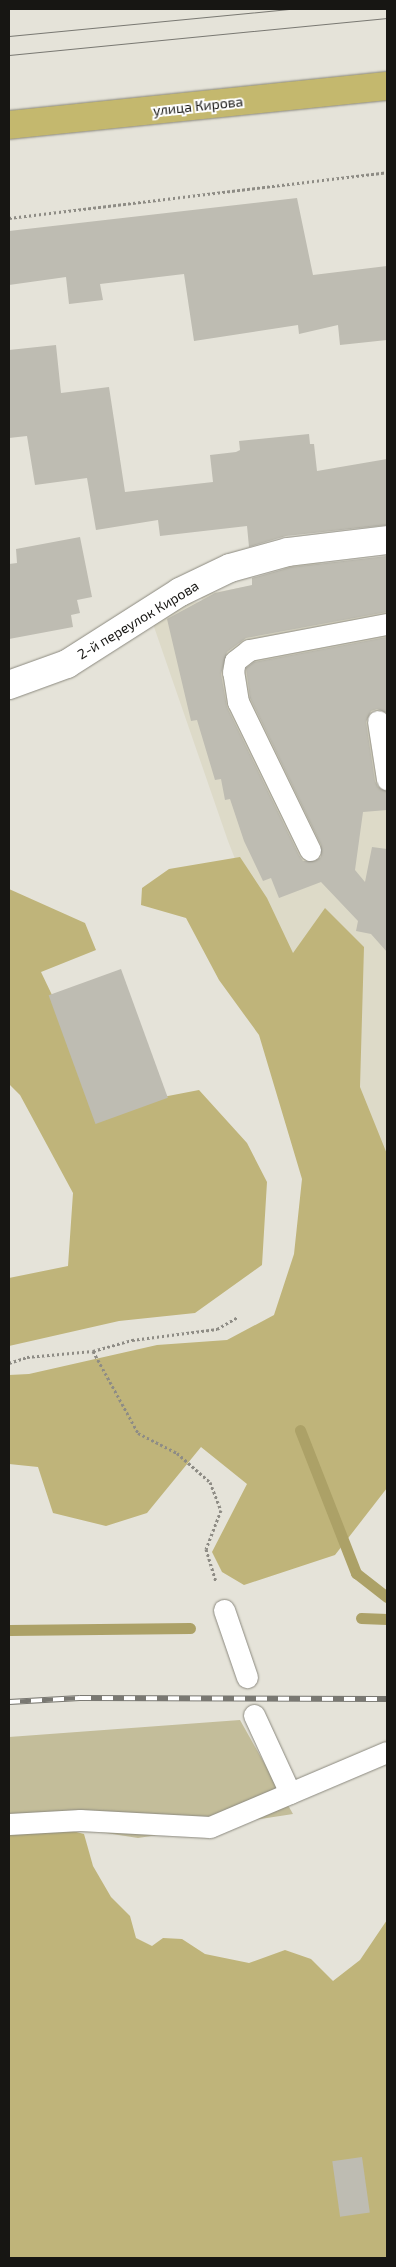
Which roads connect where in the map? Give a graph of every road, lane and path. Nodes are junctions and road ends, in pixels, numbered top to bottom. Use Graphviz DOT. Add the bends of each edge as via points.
graph roads {
  1 [pos="387,86"];
  2 [pos="9,125"];
  3 [pos="387,172"];
  4 [pos="9,218"];
  5 [pos="387,544"];
  6 [pos="387,624"];
  7 [pos="9,685"];
  8 [pos="378,721"];
  9 [pos="387,779"];
  10 [pos="310,850"];
  11 [pos="238,1317"];
  12 [pos="93,1351"];
  13 [pos="9,1363"];
  14 [pos="224,1610"];
  15 [pos="247,1677"];
  16 [pos="254,1715"];
  17 [pos="387,1752"];
  18 [pos="290,1793"];
  19 [pos="9,1824"];
  1 -- 2 [label="main road, улица Кирова"];
  3 -- 4 [label="path"];
  5 -- 7 [label="street, 2-й переулок Кирова" via="288,552 230,568 180,592 67,664"];
  6 -- 10 [label="lane" via="249,650 235,661 233,672 238,702"];
  8 -- 9 [label="lane"];
  11 -- 12 [label="path" via="217,1329 132,1340"];
  12 -- 13 [label="path" via="27,1357"];
  12 -- 14 [label="path" via="138,1433 177,1453 210,1482 221,1510 206,1549"];
  14 -- 15 [label="lane"];
  16 -- 18 [label="lane"];
  17 -- 18 [label="lane"];
  18 -- 19 [label="lane" via="210,1826 80,1820"];
}
